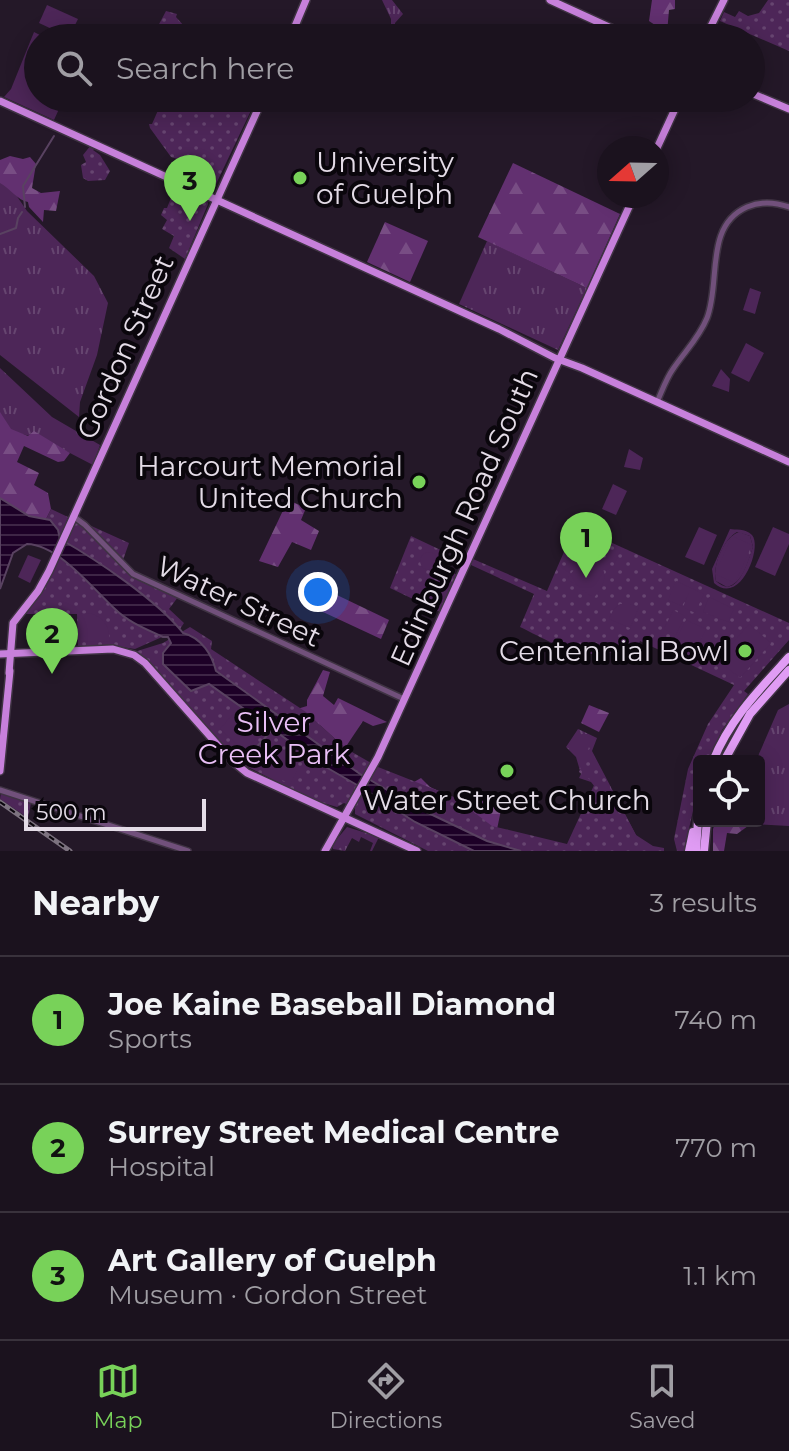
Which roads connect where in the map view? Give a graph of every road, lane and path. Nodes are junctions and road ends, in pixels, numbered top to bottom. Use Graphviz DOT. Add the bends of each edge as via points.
graph roads {
  1 [pos="306,0"];
  2 [pos="724,0"];
  3 [pos="551,1"];
  4 [pos="296,24"];
  5 [pos="601,24"];
  6 [pos="712,24"];
  7 [pos="765,97"];
  8 [pos="0,101"];
  9 [pos="789,107"];
  10 [pos="24,112"];
  11 [pos="24,112"];
  12 [pos="256,112"];
  13 [pos="671,112"];
  14 [pos="660,136"];
  15 [pos="216,198"];
  16 [pos="789,207"];
  17 [pos="629,208"];
  18 [pos="560,358"];
  19 [pos="657,402"];
  20 [pos="789,462"];
  21 [pos="73,516"];
  22 [pos="0,652"];
  23 [pos="12,652"];
  24 [pos="789,657"];
  25 [pos="789,670"];
  26 [pos="405,699"];
  27 [pos="716,755"];
  28 [pos="727,755"];
  29 [pos="0,771"];
  30 [pos="0,790"];
  31 [pos="350,807"];
  32 [pos="332,813"];
  33 [pos="344,818"];
  34 [pos="362,826"];
  35 [pos="694,827"];
  36 [pos="697,827"];
  37 [pos="707,827"];
  38 [pos="338,829"];
  39 [pos="188,851"];
  40 [pos="325,851"];
  41 [pos="417,851"];
  42 [pos="689,851"];
  43 [pos="696,851"];
  44 [pos="706,851"];
  1 -- 4 [label="main road"];
  2 -- 6 [label="main road"];
  3 -- 5 [label="main road"];
  7 -- 9 [label="main road"];
  8 -- 10 [label="main road"];
  11 -- 15 [label="main road"];
  12 -- 15 [label="main road, Gordon Street"];
  13 -- 14 [label="main road"];
  15 -- 18 [label="main road"];
  15 -- 21 [label="main road, Gordon Street"];
  16 -- 19 [label="street" via="769,202 750,206 723,228 708,317"];
  17 -- 18 [label="main road, Edinburgh Road South"];
  18 -- 19 [label="main road"];
  18 -- 26 [label="main road, Edinburgh Road South"];
  19 -- 20 [label="main road"];
  21 -- 23 [label="main road, Gordon Street" via="38,591 13,623"];
  21 -- 26 [label="street, Water Street" via="133,574"];
  22 -- 23 [label="main road"];
  23 -- 29 [label="main road, Gordon Street"];
  23 -- 32 [label="main road" via="113,649 134,655 239,767"];
  24 -- 27 [label="highway" via="736,718"];
  25 -- 28 [label="highway" via="750,714"];
  26 -- 31 [label="main road, Edinburgh Road South"];
  30 -- 39 [label="street"];
  31 -- 32 [label="main road"];
  31 -- 33 [label="main road, Edinburgh Road South"];
  31 -- 34 [label="main road"];
  32 -- 33 [label="main road"];
  32 -- 38 [label="main road"];
  33 -- 34 [label="main road"];
  33 -- 38 [label="main road, Edinburgh Road South"];
  34 -- 38 [label="main road"];
  34 -- 41 [label="main road"];
  35 -- 42 [label="highway"];
  36 -- 43 [label="highway"];
  37 -- 44 [label="highway"];
  38 -- 40 [label="main road, Edinburgh Road South"];
}
